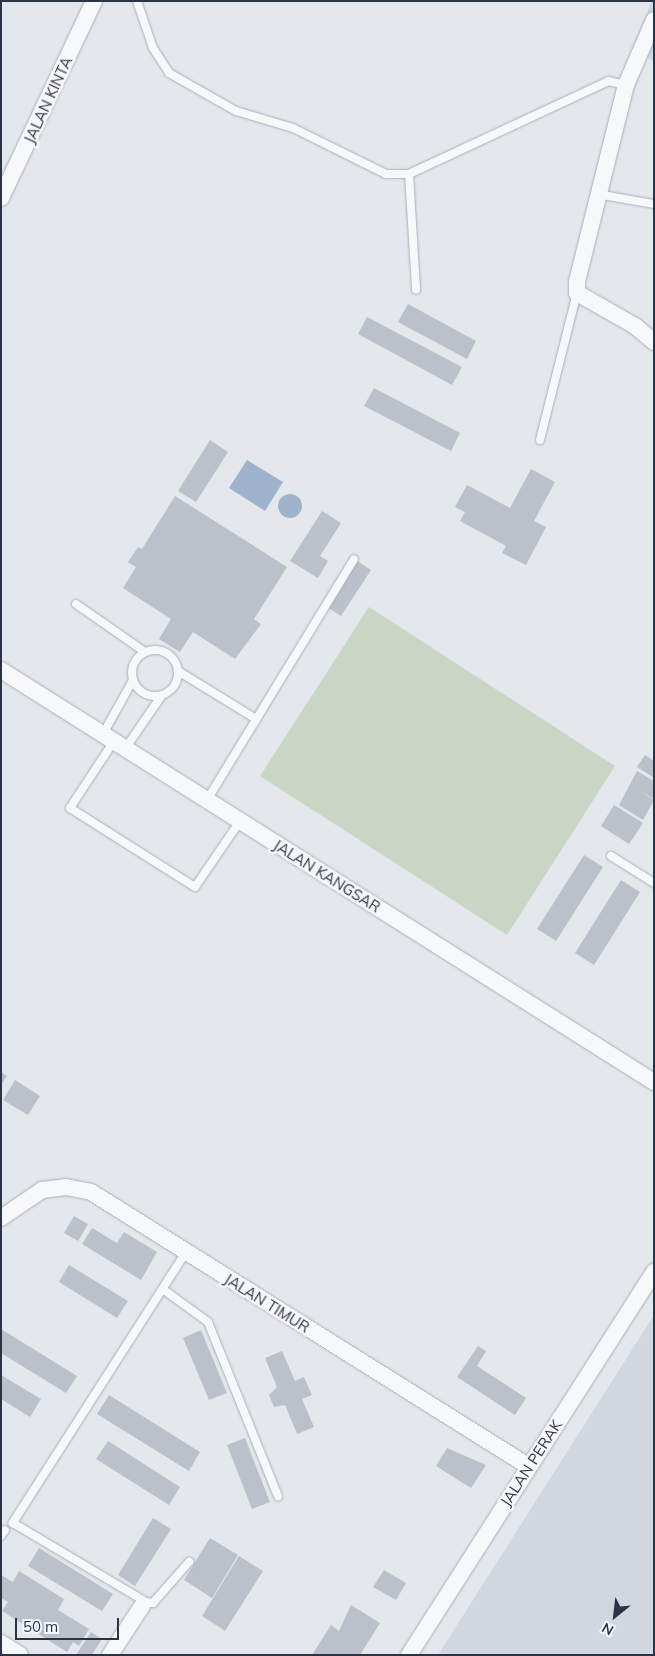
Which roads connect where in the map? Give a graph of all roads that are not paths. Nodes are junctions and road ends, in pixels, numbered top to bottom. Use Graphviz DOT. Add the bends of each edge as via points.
graph roads {
  1 [pos="94,1"];
  2 [pos="136,1"];
  3 [pos="654,20"];
  4 [pos="626,86"];
  5 [pos="409,174"];
  6 [pos="597,194"];
  7 [pos="1,198"];
  8 [pos="654,204"];
  9 [pos="416,290"];
  10 [pos="577,293"];
  11 [pos="654,342"];
  12 [pos="540,440"];
  13 [pos="354,559"];
  14 [pos="76,604"];
  15 [pos="145,652"];
  16 [pos="1,670"];
  17 [pos="178,671"];
  18 [pos="133,680"];
  19 [pos="162,695"];
  20 [pos="256,719"];
  21 [pos="114,741"];
  22 [pos="207,800"];
  23 [pos="240,821"];
  24 [pos="611,856"];
  25 [pos="654,883"];
  26 [pos="654,1082"];
  27 [pos="1,1218"];
  28 [pos="186,1252"];
  29 [pos="654,1272"];
  30 [pos="164,1290"];
  31 [pos="528,1466"];
  32 [pos="278,1496"];
  33 [pos="189,1562"];
  34 [pos="142,1606"];
  35 [pos="1,1643"];
  36 [pos="20,1655"];
  37 [pos="110,1655"];
  38 [pos="409,1655"];
  1 -- 7 [label="street, JALAN KINTA"];
  2 -- 5 [label="lane" via="154,48 169,73 183,82 236,111 293,128 386,174"];
  3 -- 4 [label="street"];
  4 -- 5 [label="lane" via="608,81"];
  4 -- 6 [label="street"];
  5 -- 9 [label="lane"];
  6 -- 8 [label="lane"];
  6 -- 10 [label="street"];
  10 -- 11 [label="street" via="635,326"];
  10 -- 12 [label="lane"];
  13 -- 20 [label="lane"];
  14 -- 15 [label="lane"];
  15 -- 17 [label="lane" via="167,653"];
  15 -- 18 [label="lane" via="134,663"];
  16 -- 21 [label="street, JALAN KANGSAR"];
  17 -- 19 [label="lane" via="174,686"];
  17 -- 20 [label="lane"];
  18 -- 19 [label="lane" via="142,691"];
  18 -- 21 [label="lane"];
  19 -- 21 [label="lane"];
  20 -- 22 [label="lane"];
  21 -- 22 [label="street, JALAN KANGSAR"];
  21 -- 23 [label="lane" via="70,808 195,887"];
  22 -- 23 [label="street, JALAN KANGSAR"];
  23 -- 26 [label="street, JALAN KANGSAR"];
  24 -- 25 [label="lane"];
  27 -- 28 [label="street, JALAN TIMUR" via="42,1190 66,1187 91,1192"];
  28 -- 30 [label="lane"];
  28 -- 31 [label="street, JALAN TIMUR"];
  29 -- 31 [label="street, JALAN PERAK"];
  30 -- 32 [label="lane" via="208,1322"];
  30 -- 33 [label="lane" via="13,1523 146,1602 153,1603"];
  31 -- 38 [label="street, JALAN PERAK"];
  34 -- 37 [label="street"];
  35 -- 36 [label="street"];
}
